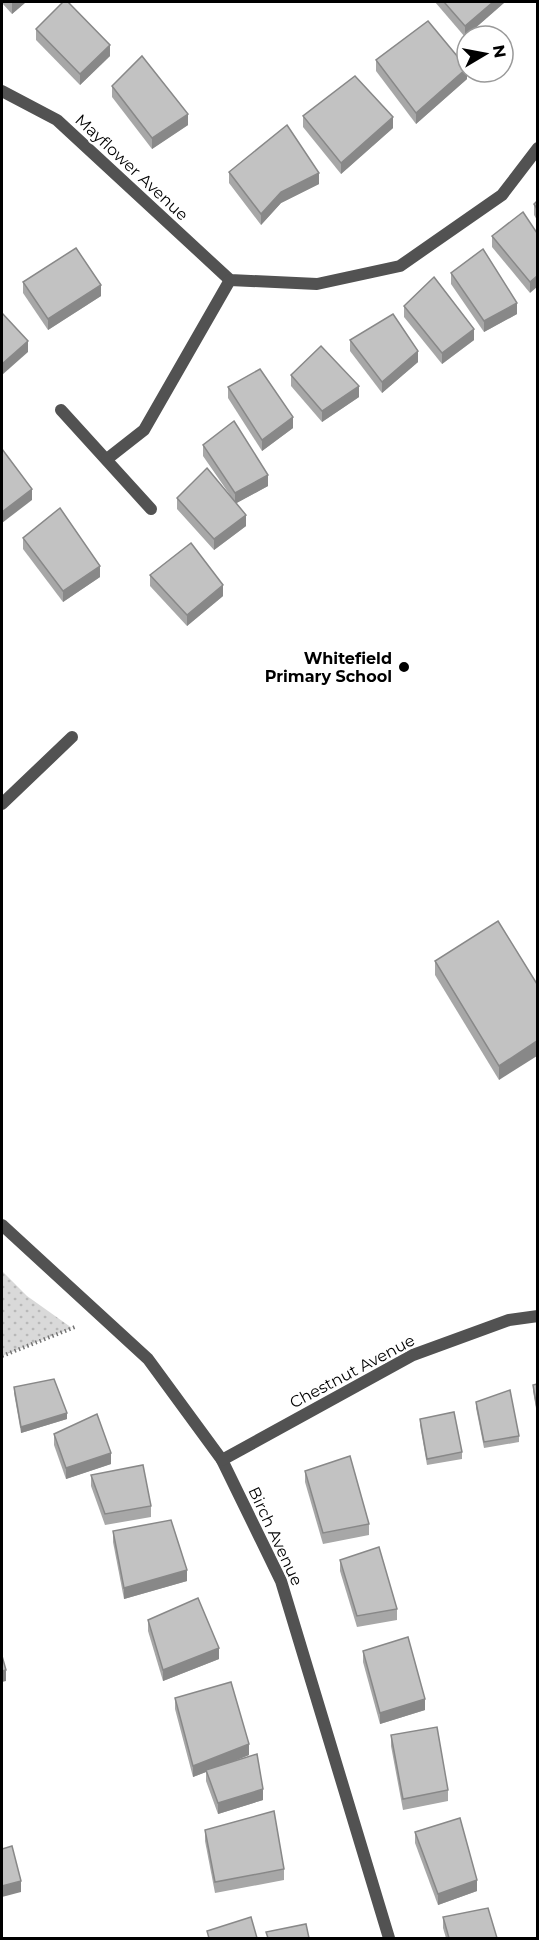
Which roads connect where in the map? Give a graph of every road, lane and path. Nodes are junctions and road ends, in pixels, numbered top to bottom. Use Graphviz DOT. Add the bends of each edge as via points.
graph roads {
  1 [pos="2,91"];
  2 [pos="537,148"];
  3 [pos="230,280"];
  4 [pos="61,410"];
  5 [pos="107,459"];
  6 [pos="151,509"];
  7 [pos="72,737"];
  8 [pos="2,804"];
  9 [pos="2,1225"];
  10 [pos="537,1316"];
  11 [pos="101,1317"];
  12 [pos="2,1356"];
  13 [pos="222,1460"];
  14 [pos="389,1938"];
  1 -- 3 [label="street, Mayflower Avenue" via="57,120"];
  2 -- 3 [label="street" via="502,195 400,267 317,284"];
  3 -- 5 [label="street" via="144,430"];
  4 -- 5 [label="street"];
  5 -- 6 [label="street"];
  7 -- 8 [label="street"];
  9 -- 11 [label="street, Birch Avenue"];
  10 -- 13 [label="street, Chestnut Avenue" via="509,1320 413,1355"];
  11 -- 12 [label="path"];
  11 -- 13 [label="street, Birch Avenue" via="148,1359"];
  13 -- 14 [label="street, Birch Avenue" via="281,1581"];
}
